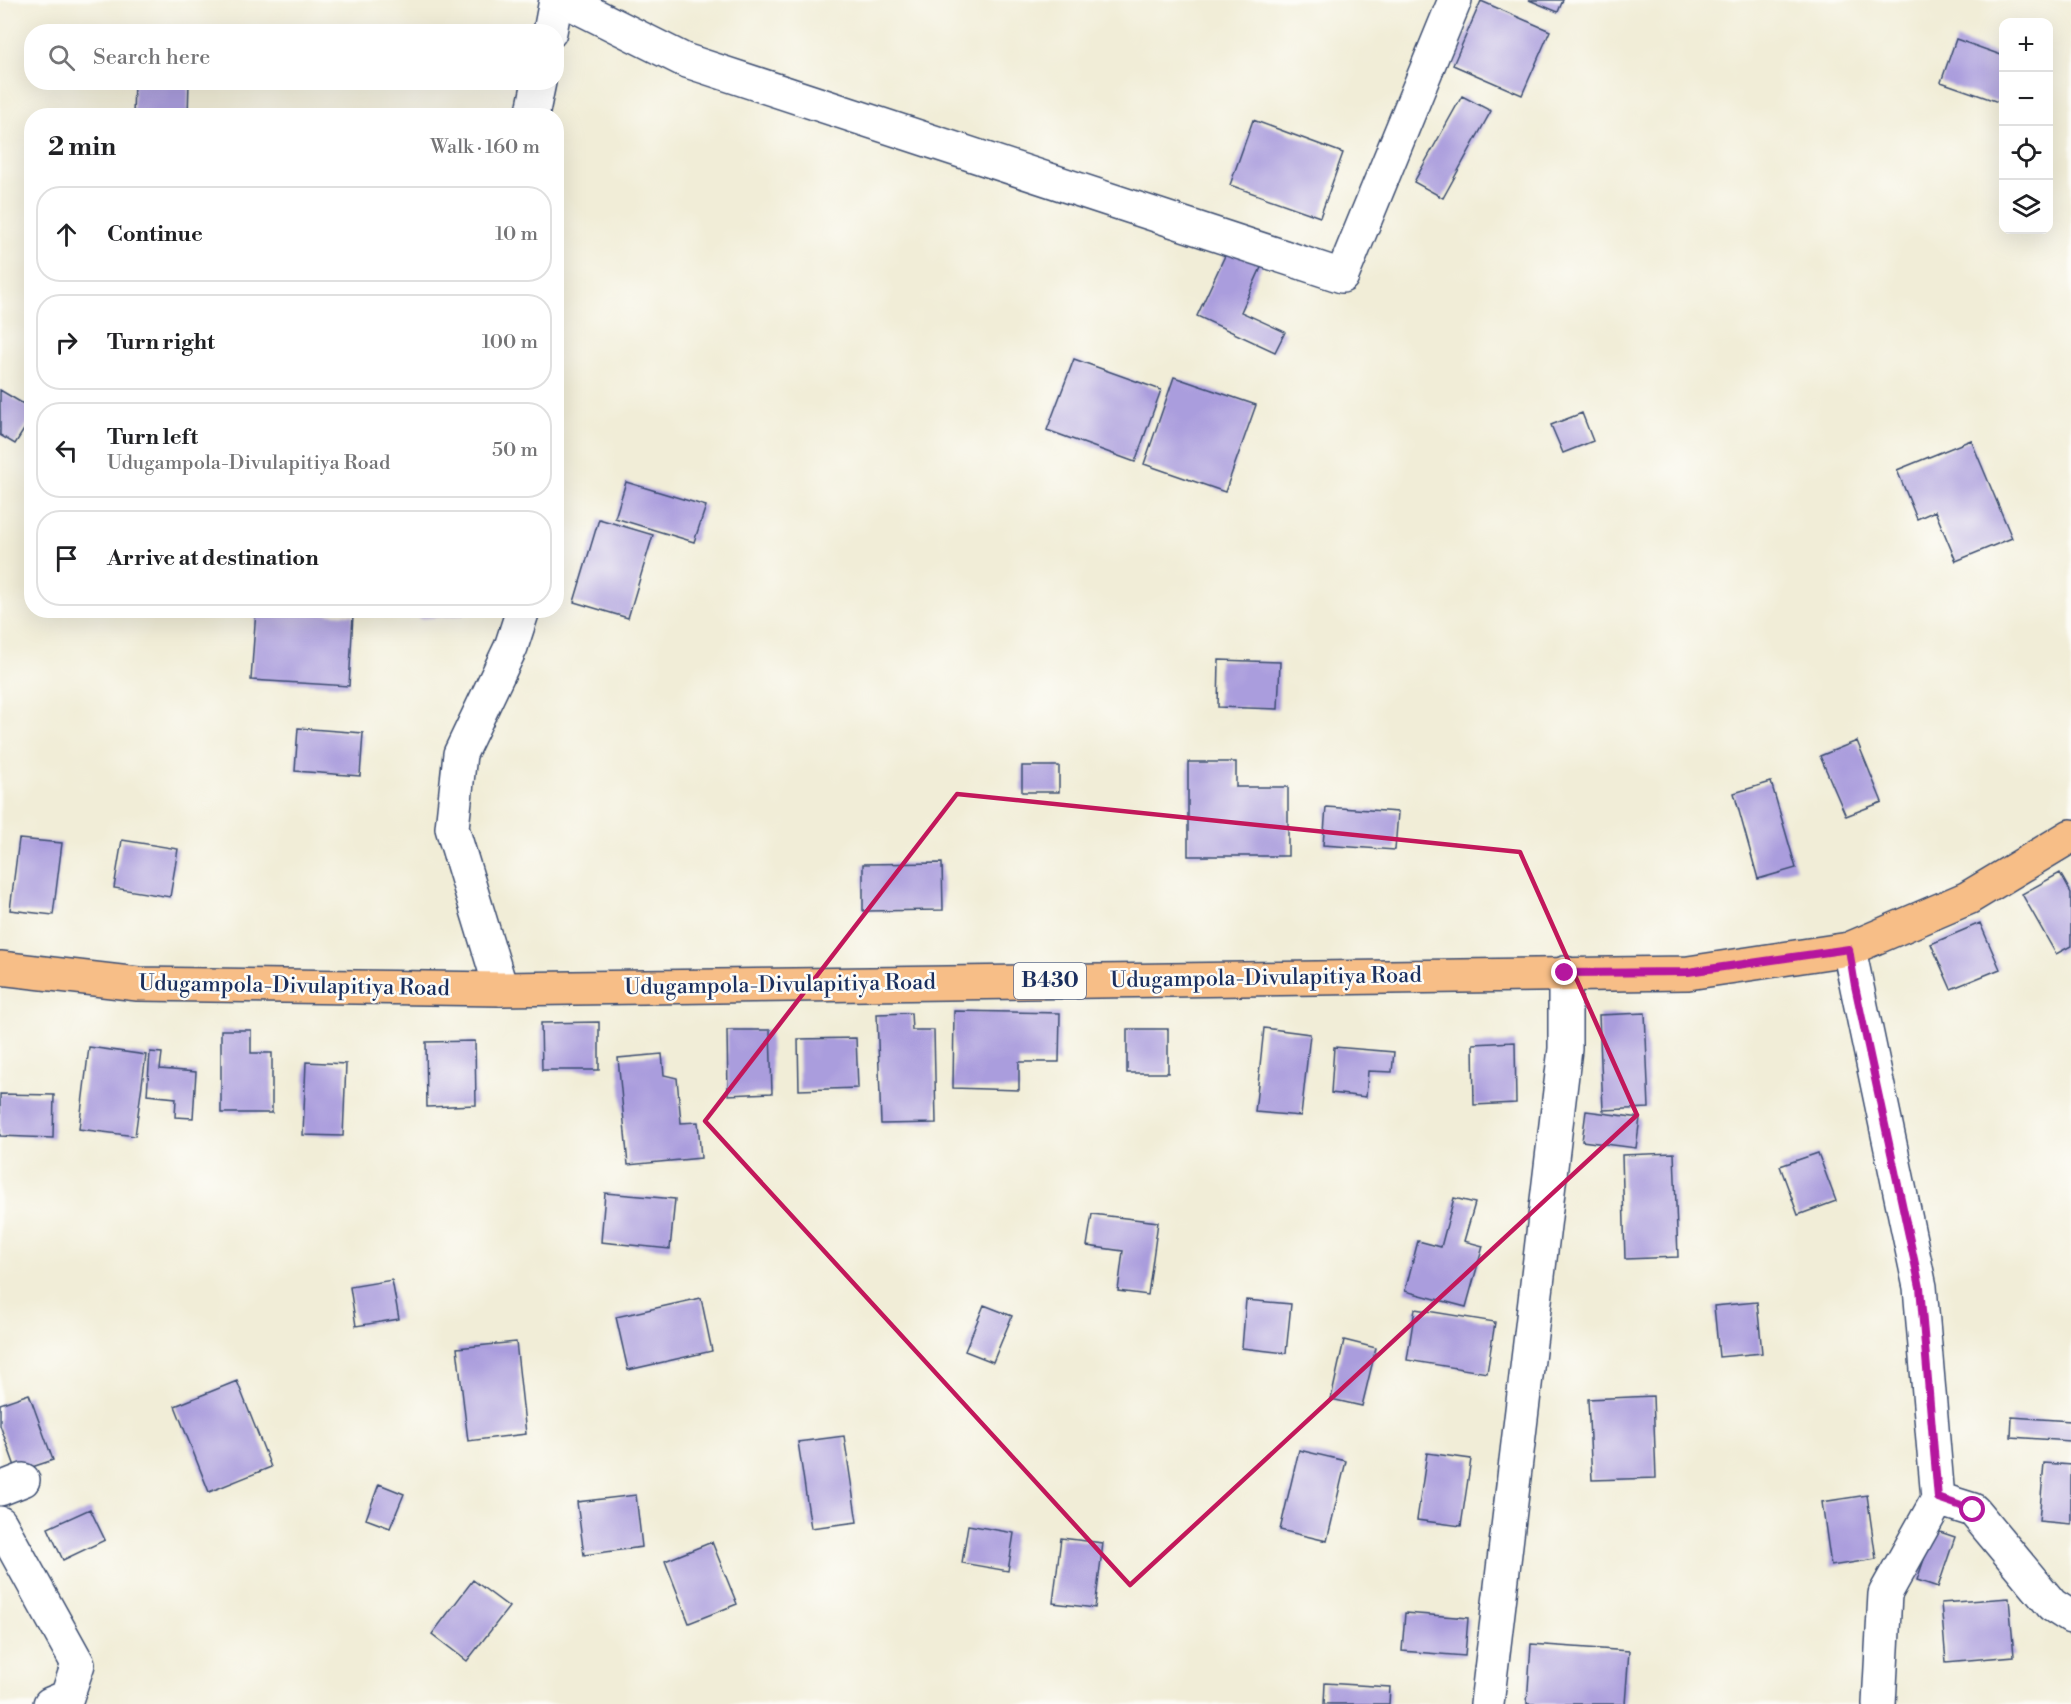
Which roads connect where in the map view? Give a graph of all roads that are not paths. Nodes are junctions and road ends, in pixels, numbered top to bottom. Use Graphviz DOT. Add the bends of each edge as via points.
graph roads {
  1 [pos="556,0"];
  2 [pos="564,0"];
  3 [pos="1455,0"];
  4 [pos="552,24"];
  5 [pos="537,90"];
  6 [pos="534,108"];
  7 [pos="520,618"];
  8 [pos="2071,836"];
  9 [pos="1849,949"];
  10 [pos="0,968"];
  11 [pos="1565,973"];
  12 [pos="501,989"];
  13 [pos="1938,1498"];
  14 [pos="0,1524"];
  15 [pos="2071,1617"];
  16 [pos="50,1704"];
  17 [pos="1487,1704"];
  18 [pos="1879,1704"];
  1 -- 4 [label="street"];
  2 -- 3 [label="street" via="684,60 1342,276"];
  5 -- 6 [label="street"];
  7 -- 12 [label="street" via="460,754 452,828"];
  8 -- 9 [label="main road, Udugampola-Divulapitiya Road / B430" via="1968,898"];
  9 -- 11 [label="main road, Udugampola-Divulapitiya Road / B430" via="1688,972"];
  9 -- 13 [label="street" via="1920,1287"];
  10 -- 12 [label="main road, Udugampola-Divulapitiya Road / B430" via="138,984"];
  11 -- 12 [label="main road, Udugampola-Divulapitiya Road / B430"];
  11 -- 17 [label="street" via="1565,1048"];
  13 -- 15 [label="street" via="1973,1510 2052,1605"];
  13 -- 18 [label="street" via="1885,1594"];
  14 -- 16 [label="street" via="78,1664 67,1697"];
}
